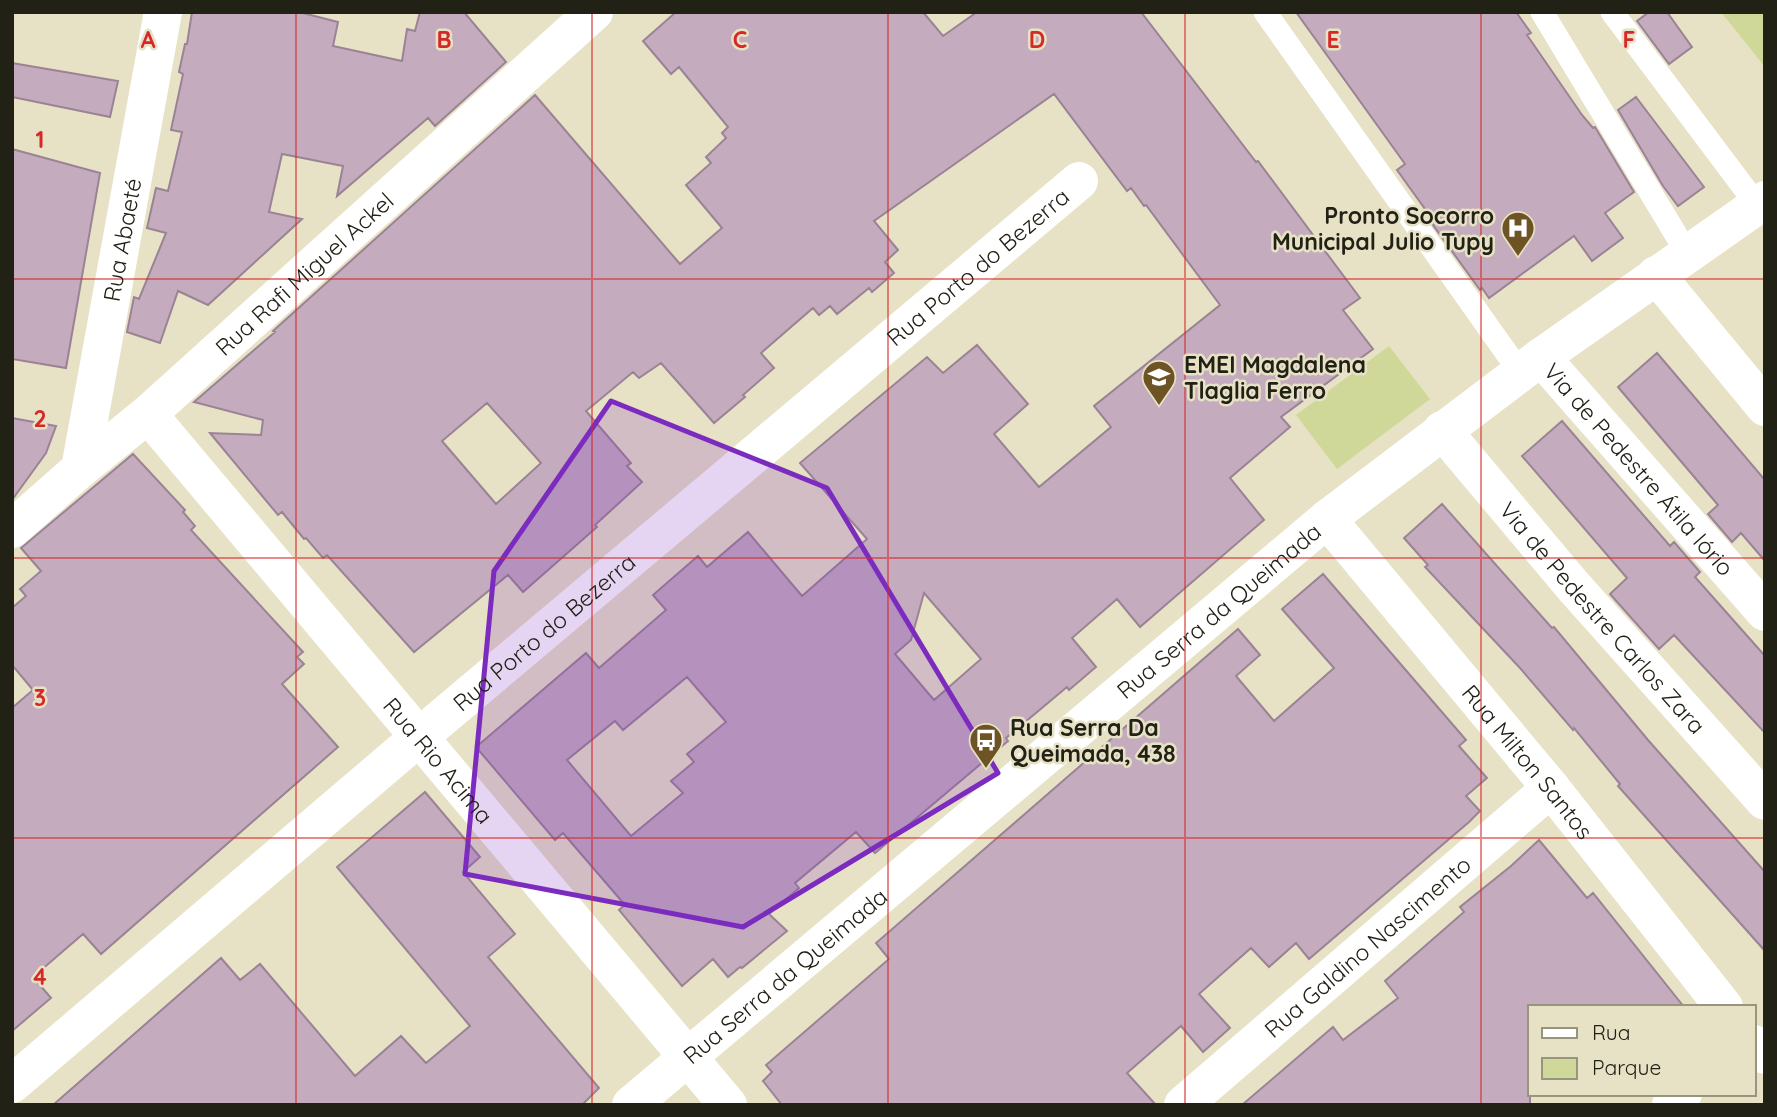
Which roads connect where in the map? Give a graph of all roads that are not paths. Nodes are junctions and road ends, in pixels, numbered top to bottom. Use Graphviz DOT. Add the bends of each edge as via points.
graph roads {
  1 [pos="163,12"];
  2 [pos="1265,12"];
  3 [pos="1542,12"];
  4 [pos="1612,12"];
  5 [pos="592,13"];
  6 [pos="1079,181"];
  7 [pos="1762,206"];
  8 [pos="1687,253"];
  9 [pos="1656,275"];
  10 [pos="1530,364"];
  11 [pos="1765,407"];
  12 [pos="148,414"];
  13 [pos="1442,430"];
  14 [pos="80,469"];
  15 [pos="1327,519"];
  16 [pos="12,529"];
  17 [pos="1765,612"];
  18 [pos="419,737"];
  19 [pos="1551,788"];
  20 [pos="1765,801"];
  21 [pos="1722,1005"];
  22 [pos="687,1057"];
  23 [pos="12,1084"];
  24 [pos="631,1105"];
  25 [pos="728,1105"];
  26 [pos="1183,1105"];
  1 -- 14 [label="street, Rua Abaeté"];
  2 -- 10 [label="lane"];
  3 -- 8 [label="lane"];
  4 -- 7 [label="lane"];
  5 -- 12 [label="street, Rua Rafi Miguel Ackel"];
  6 -- 18 [label="street, Rua Porto do Bezerra"];
  7 -- 8 [label="street, Rua Serra da Queimada"];
  8 -- 9 [label="street, Rua Serra da Queimada"];
  9 -- 10 [label="street, Rua Serra da Queimada"];
  9 -- 11 [label="street"];
  10 -- 13 [label="street, Rua Serra da Queimada"];
  10 -- 17 [label="street, Via de Pedestre Átila Iório"];
  12 -- 14 [label="street, Rua Rafi Miguel Ackel"];
  12 -- 18 [label="street, Rua Rio Acima"];
  13 -- 15 [label="street, Rua Serra da Queimada"];
  13 -- 20 [label="street, Via de Pedestre Carlos Zara" via="1573,586"];
  14 -- 16 [label="street, Rua Rafi Miguel Ackel"];
  15 -- 19 [label="street, Rua Milton Santos"];
  15 -- 22 [label="street, Rua Serra da Queimada"];
  18 -- 22 [label="street, Rua Rio Acima"];
  18 -- 23 [label="street, Rua Porto do Bezerra"];
  19 -- 21 [label="street, Rua Milton Santos"];
  19 -- 26 [label="street, Rua Galdino Nascimento"];
  22 -- 24 [label="street, Rua Serra da Queimada"];
  22 -- 25 [label="street, Rua Rio Acima"];
}
